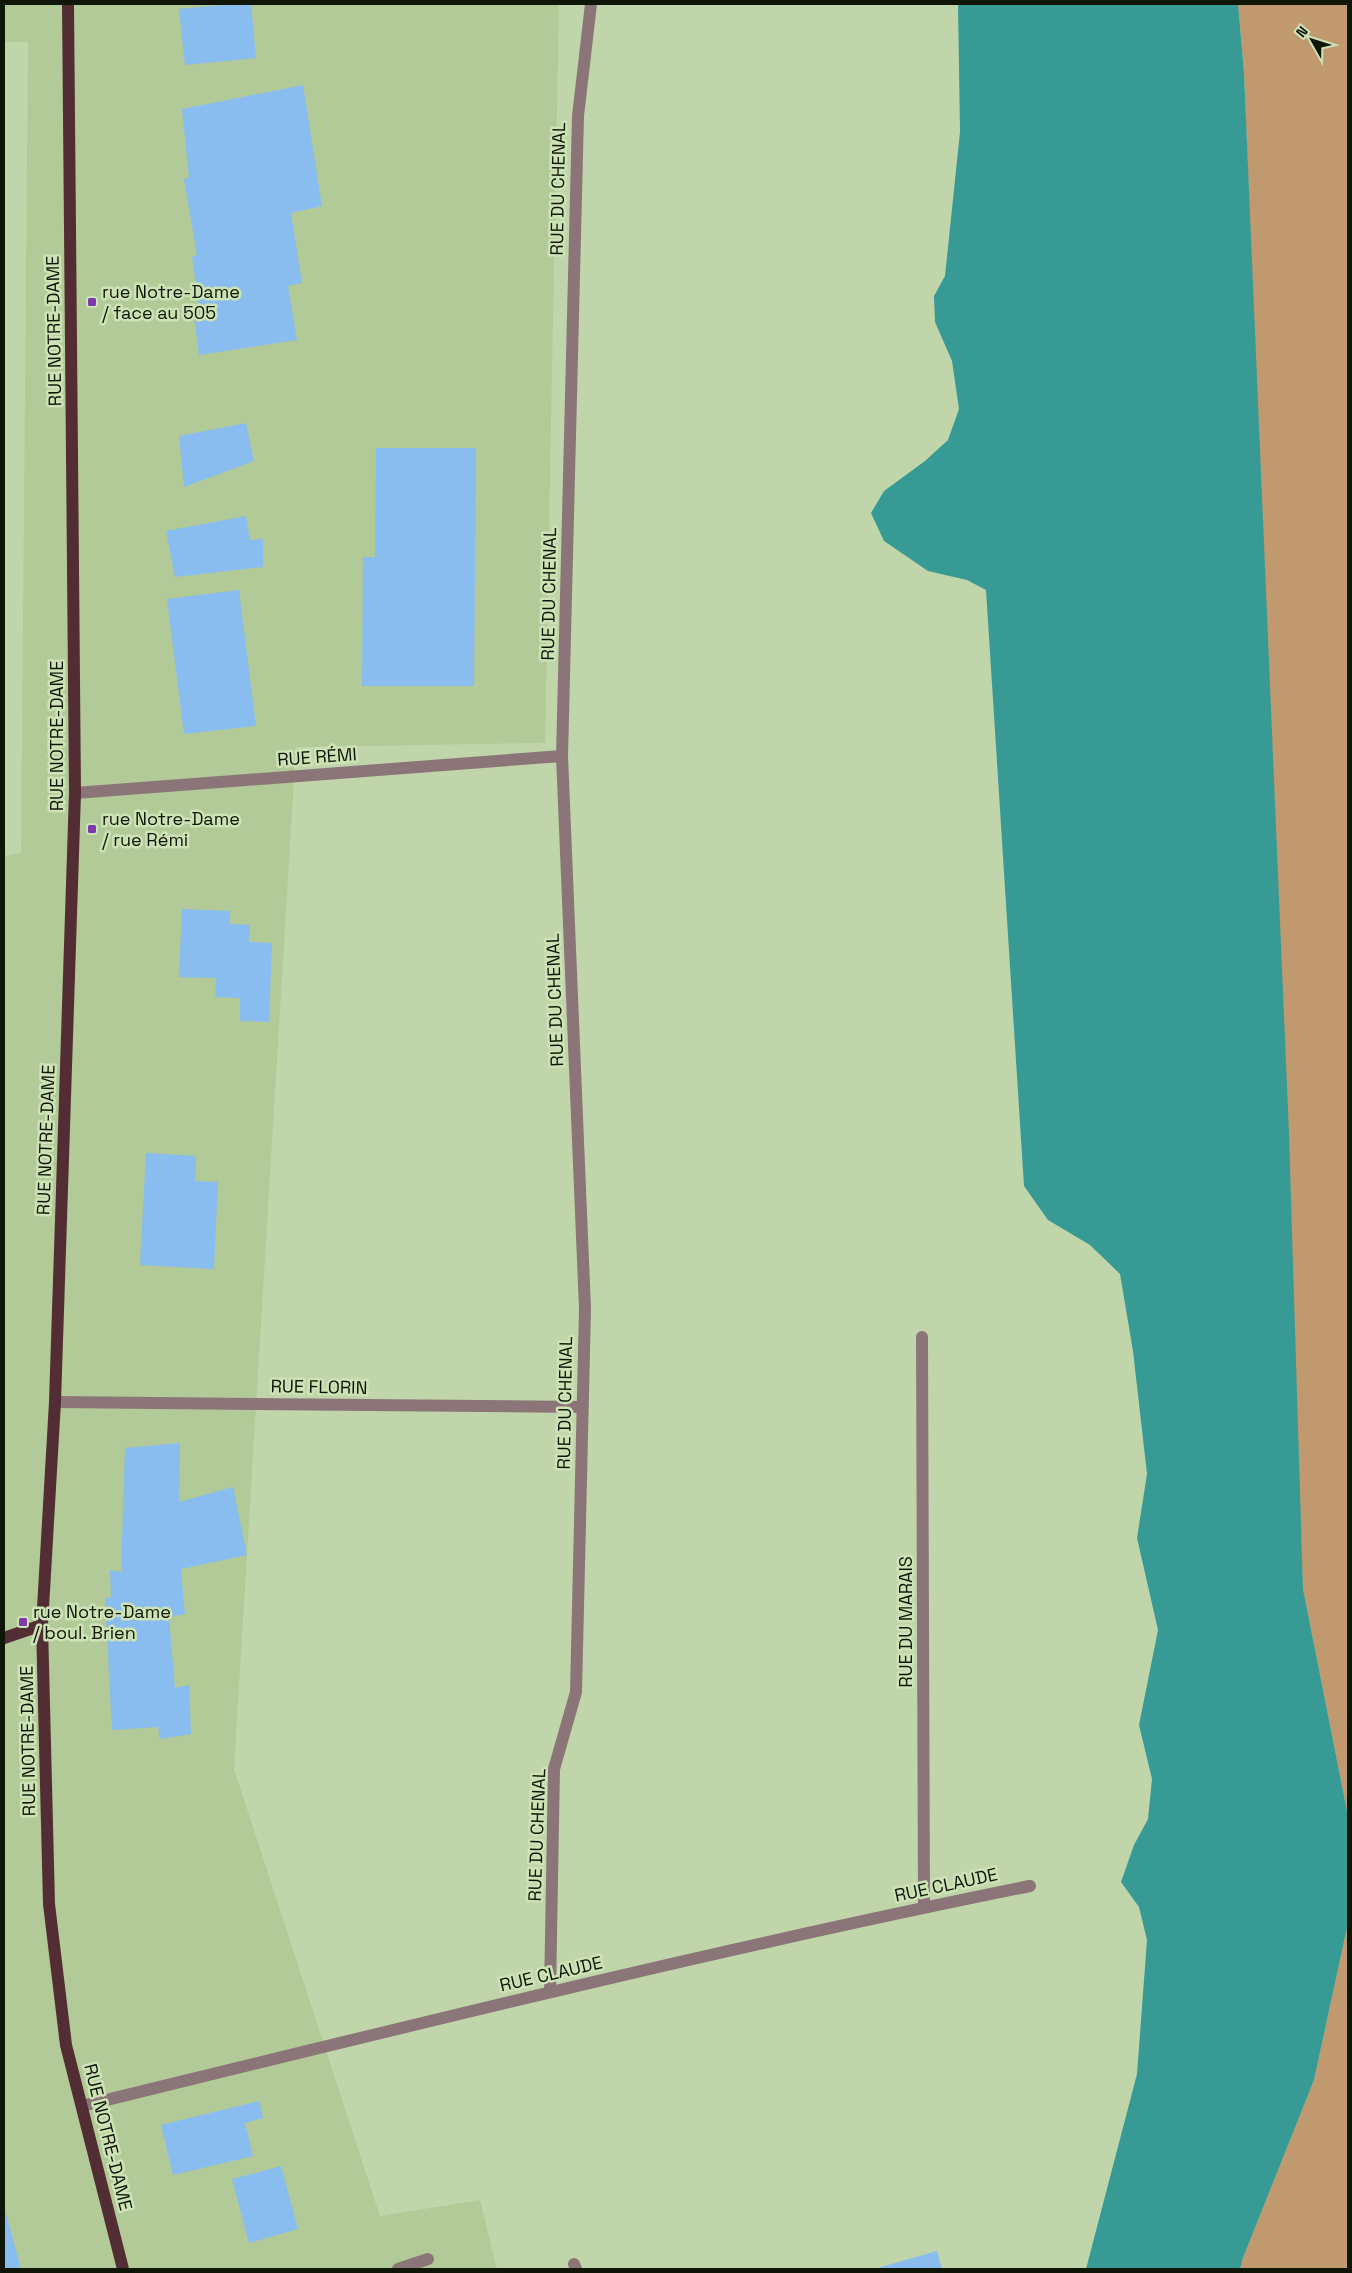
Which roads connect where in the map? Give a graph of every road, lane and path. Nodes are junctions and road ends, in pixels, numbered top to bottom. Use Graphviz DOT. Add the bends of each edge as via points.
graph roads {
  1 [pos="68,4"];
  2 [pos="591,4"];
  3 [pos="562,756"];
  4 [pos="75,793"];
  5 [pos="922,1336"];
  6 [pos="55,1402"];
  7 [pos="583,1407"];
  8 [pos="42,1625"];
  9 [pos="4,1638"];
  10 [pos="1030,1886"];
  11 [pos="924,1907"];
  12 [pos="550,1992"];
  13 [pos="82,2106"];
  14 [pos="428,2259"];
  15 [pos="123,2269"];
  16 [pos="398,2269"];
  1 -- 4 [label="main road, RUE NOTRE-DAME"];
  2 -- 3 [label="street, RUE DU CHENAL" via="578,116"];
  3 -- 4 [label="street, RUE RÉMI"];
  3 -- 7 [label="street, RUE DU CHENAL" via="585,1309"];
  4 -- 6 [label="main road, RUE NOTRE-DAME"];
  5 -- 11 [label="street, RUE DU MARAIS"];
  6 -- 7 [label="street, RUE FLORIN"];
  6 -- 8 [label="main road, RUE NOTRE-DAME"];
  7 -- 12 [label="street, RUE DU CHENAL" via="576,1692 554,1769"];
  8 -- 9 [label="main road"];
  8 -- 13 [label="main road, RUE NOTRE-DAME" via="49,1904 66,2045"];
  10 -- 11 [label="street, RUE CLAUDE"];
  11 -- 12 [label="street, RUE CLAUDE"];
  12 -- 13 [label="street, RUE CLAUDE"];
  13 -- 15 [label="main road, RUE NOTRE-DAME"];
  14 -- 16 [label="street"];
}
